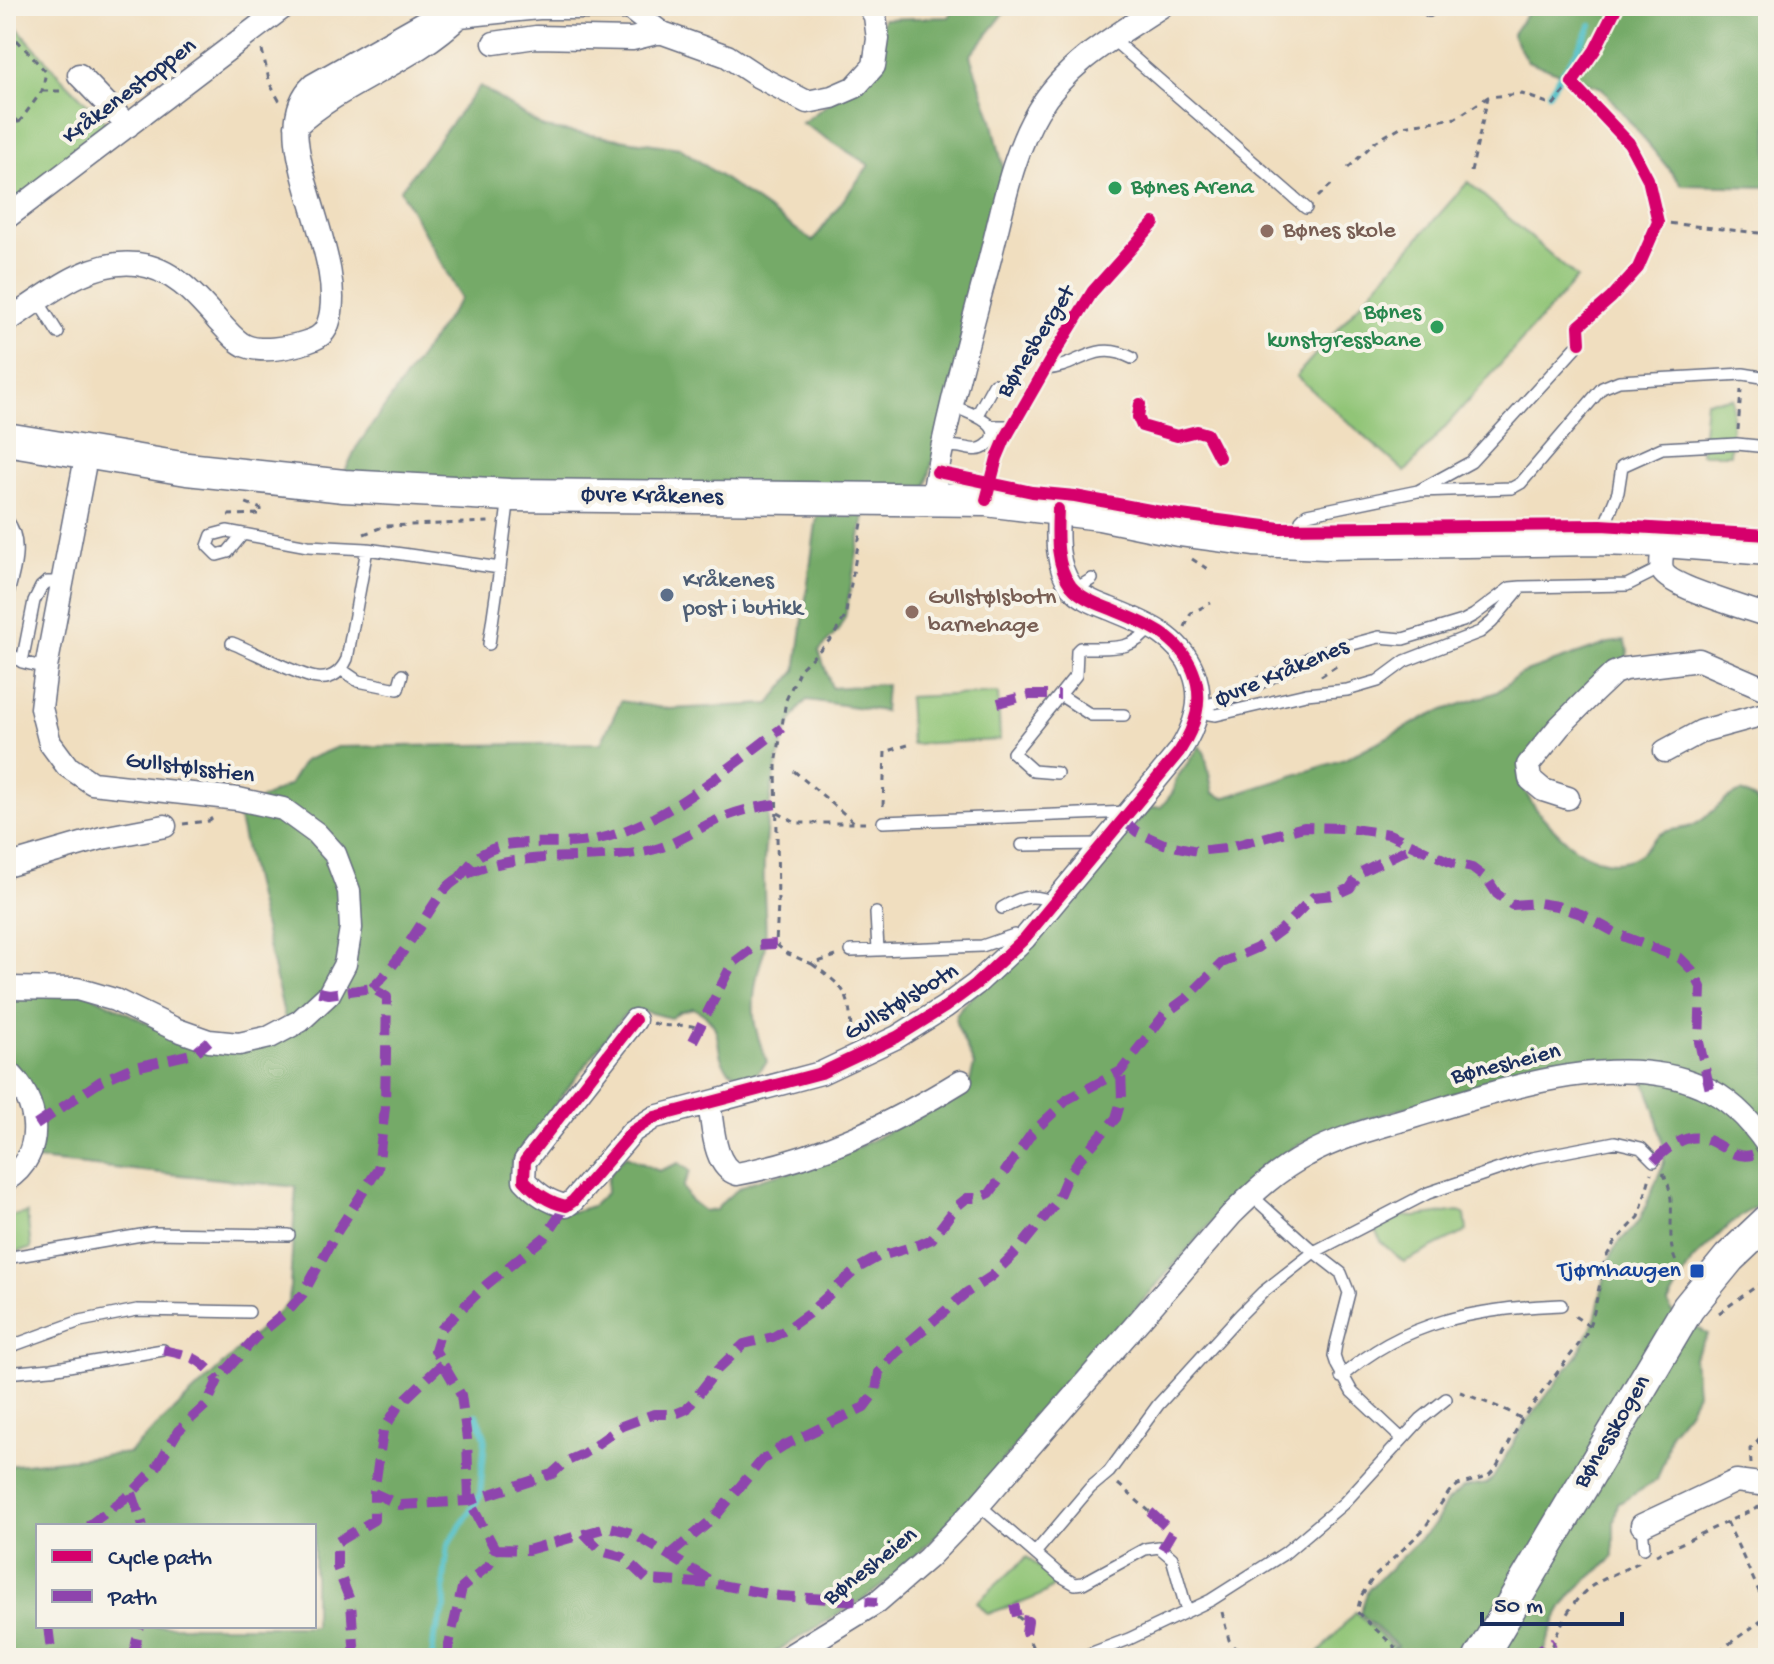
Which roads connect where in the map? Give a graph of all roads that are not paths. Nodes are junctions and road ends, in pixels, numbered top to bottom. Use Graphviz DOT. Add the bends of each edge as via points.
graph roads {
  1 [pos="285,6"];
  2 [pos="869,6"];
  3 [pos="1162,6"];
  4 [pos="660,32"];
  5 [pos="1111,38"];
  6 [pos="494,43"];
  7 [pos="79,75"];
  8 [pos="128,126"];
  9 [pos="1306,208"];
  10 [pos="6,218"];
  11 [pos="38,301"];
  12 [pos="6,322"];
  13 [pos="58,333"];
  14 [pos="1580,343"];
  15 [pos="1132,358"];
  16 [pos="1045,369"];
  17 [pos="1768,378"];
  18 [pos="994,384"];
  19 [pos="952,406"];
  20 [pos="977,415"];
  21 [pos="991,426"];
  22 [pos="1012,426"];
  23 [pos="6,439"];
  24 [pos="1768,447"];
  25 [pos="942,450"];
  26 [pos="87,452"];
  27 [pos="1418,491"];
  28 [pos="932,500"];
  29 [pos="508,509"];
  30 [pos="1058,509"];
  31 [pos="6,519"];
  32 [pos="242,535"];
  33 [pos="1599,539"];
  34 [pos="1298,543"];
  35 [pos="367,549"];
  36 [pos="1768,549"];
  37 [pos="1662,555"];
  38 [pos="500,568"];
  39 [pos="62,582"];
  40 [pos="1521,587"];
  41 [pos="6,600"];
  42 [pos="1768,616"];
  43 [pos="1151,626"];
  44 [pos="232,643"];
  45 [pos="489,644"];
  46 [pos="6,651"];
  47 [pos="22,662"];
  48 [pos="46,668"];
  49 [pos="342,670"];
  50 [pos="402,675"];
  51 [pos="1768,690"];
  52 [pos="1060,695"];
  53 [pos="1198,708"];
  54 [pos="1768,713"];
  55 [pos="1124,715"];
  56 [pos="1665,751"];
  57 [pos="1057,773"];
  58 [pos="1568,798"];
  59 [pos="1130,812"];
  60 [pos="883,822"];
  61 [pos="165,826"];
  62 [pos="1103,844"];
  63 [pos="1022,845"];
  64 [pos="6,866"];
  65 [pos="1055,903"];
  66 [pos="1002,908"];
  67 [pos="876,913"];
  68 [pos="1024,939"];
  69 [pos="878,950"];
  70 [pos="851,951"];
  71 [pos="6,988"];
  72 [pos="635,1020"];
  73 [pos="6,1070"];
  74 [pos="961,1081"];
  75 [pos="709,1103"];
  76 [pos="1768,1146"];
  77 [pos="1654,1161"];
  78 [pos="6,1180"];
  79 [pos="1251,1195"];
  80 [pos="1768,1221"];
  81 [pos="289,1235"];
  82 [pos="1314,1252"];
  83 [pos="6,1258"];
  84 [pos="1561,1305"];
  85 [pos="249,1312"];
  86 [pos="6,1348"];
  87 [pos="163,1350"];
  88 [pos="6,1373"];
  89 [pos="1341,1377"];
  90 [pos="1446,1399"];
  91 [pos="1402,1439"];
  92 [pos="1766,1491"];
  93 [pos="979,1505"];
  94 [pos="1642,1525"];
  95 [pos="1644,1548"];
  96 [pos="1035,1553"];
  97 [pos="1187,1611"];
  98 [pos="786,1658"];
  99 [pos="1079,1658"];
  100 [pos="1480,1658"];
  1 -- 8 [label="street, Kråkenestoppen"];
  2 -- 4 [label="street" via="878,39 874,66 855,87 807,102 727,56"];
  3 -- 5 [label="street, Bønesberget"];
  4 -- 6 [label="street" via="632,39 536,37"];
  4 -- 11 [label="street" via="629,8 539,8 460,16 421,49 296,120 309,198 332,273 330,319 317,339 293,346 246,346 179,276 137,264 107,265"];
  5 -- 9 [label="lane"];
  5 -- 19 [label="street, Bønesberget" via="1054,89 1026,135"];
  7 -- 8 [label="street"];
  8 -- 10 [label="street, Kråkenestoppen"];
  11 -- 12 [label="street"];
  11 -- 13 [label="lane"];
  14 -- 27 [label="lane" via="1471,462"];
  15 -- 16 [label="lane, Bønesberget" via="1099,351"];
  17 -- 27 [label="lane" via="1743,374 1619,381 1602,388 1512,488"];
  18 -- 20 [label="lane, Bønesberget"];
  19 -- 20 [label="lane, Bønesberget"];
  19 -- 25 [label="street, Bønesberget"];
  20 -- 21 [label="lane, Bønesberget"];
  21 -- 22 [label="lane, Bønesberget"];
  21 -- 25 [label="lane, Bønesberget" via="992,437 983,448"];
  23 -- 26 [label="main road, Øvre Kråkenes"];
  24 -- 33 [label="lane" via="1662,448 1622,466"];
  25 -- 28 [label="street, Bønesberget"];
  26 -- 29 [label="main road, Øvre Kråkenes"];
  26 -- 39 [label="street, Gullstølsstien"];
  27 -- 34 [label="lane" via="1307,514"];
  28 -- 29 [label="main road, Øvre Kråkenes"];
  28 -- 30 [label="main road, Øvre Kråkenes"];
  29 -- 38 [label="lane"];
  30 -- 34 [label="main road, Øvre Kråkenes" via="1218,536"];
  30 -- 43 [label="street, Gullstølsbotn" via="1065,578 1083,584 1090,601"];
  31 -- 41 [label="lane" via="16,561"];
  32 -- 32 [label="lane" via="220,531 208,546 217,555 228,552"];
  32 -- 35 [label="lane"];
  33 -- 34 [label="main road, Øvre Kråkenes"];
  33 -- 37 [label="main road, Øvre Kråkenes"];
  35 -- 38 [label="lane"];
  35 -- 49 [label="lane"];
  36 -- 37 [label="main road, Øvre Kråkenes"];
  37 -- 40 [label="lane, Øvre Kråkenes" via="1627,585"];
  37 -- 42 [label="street" via="1665,576 1675,582"];
  38 -- 45 [label="lane"];
  39 -- 47 [label="lane" via="47,582 37,594"];
  39 -- 48 [label="street, Gullstølsstien"];
  40 -- 53 [label="lane, Øvre Kråkenes" via="1510,588 1463,621 1403,639 1379,637 1319,653 1233,697"];
  40 -- 53 [label="lane, Øvre Kråkenes" via="1480,632 1405,661 1378,681 1216,715"];
  43 -- 52 [label="lane" via="1132,645 1080,648 1076,675"];
  43 -- 53 [label="street, Gullstølsbotn" via="1170,638 1191,666"];
  44 -- 49 [label="lane" via="315,678 333,677"];
  46 -- 47 [label="lane"];
  47 -- 48 [label="lane"];
  48 -- 71 [label="street, Gullstølsstien" via="41,708 50,743 67,766 92,783 283,809 335,854 349,891 351,928 345,964 329,994 300,1021 270,1037 239,1044 209,1041 77,989"];
  49 -- 50 [label="lane" via="358,681 398,689"];
  51 -- 58 [label="street" via="1695,659 1614,673 1528,765 1530,779 1543,790"];
  52 -- 55 [label="lane" via="1091,715"];
  52 -- 57 [label="lane" via="1013,753 1033,771"];
  53 -- 59 [label="street, Gullstølsbotn" via="1179,752"];
  54 -- 56 [label="street" via="1702,731"];
  59 -- 60 [label="lane"];
  59 -- 62 [label="street, Gullstølsbotn"];
  61 -- 64 [label="street"];
  62 -- 63 [label="lane"];
  62 -- 65 [label="street, Gullstølsbotn"];
  65 -- 66 [label="lane" via="1039,895 1020,897"];
  65 -- 68 [label="street, Gullstølsbotn"];
  67 -- 69 [label="lane"];
  68 -- 69 [label="lane, Gullstølsbotn" via="1014,935 982,946"];
  68 -- 75 [label="street, Gullstølsbotn" via="976,984 897,1037 821,1073"];
  69 -- 70 [label="lane, Gullstølsbotn"];
  72 -- 75 [label="street, Gullstølsbotn" via="525,1161 524,1180 552,1203 566,1206 643,1122"];
  73 -- 78 [label="street" via="26,1092 36,1125 29,1157"];
  74 -- 75 [label="street" via="903,1116 814,1156 737,1174 725,1168 719,1153"];
  76 -- 79 [label="street, Bønesheien" via="1739,1111 1704,1086 1653,1075 1590,1072 1552,1077 1354,1135 1308,1154"];
  77 -- 82 [label="lane" via="1641,1148 1615,1142 1532,1158 1428,1193"];
  79 -- 82 [label="lane"];
  79 -- 93 [label="street, Bønesheien"];
  80 -- 100 [label="main road, Bønesskogen" via="1694,1300"];
  81 -- 83 [label="lane" via="153,1233"];
  82 -- 89 [label="lane" via="1341,1273 1349,1293 1334,1356"];
  82 -- 96 [label="lane" via="1240,1315"];
  84 -- 89 [label="lane" via="1429,1324 1371,1352"];
  85 -- 86 [label="lane" via="137,1310 80,1321"];
  87 -- 88 [label="lane"];
  89 -- 91 [label="lane"];
  90 -- 91 [label="lane"];
  91 -- 97 [label="lane" via="1344,1503 1285,1553"];
  92 -- 94 [label="street" via="1736,1481"];
  93 -- 96 [label="lane"];
  93 -- 98 [label="street, Bønesheien" via="894,1589"];
  94 -- 95 [label="lane"];
  96 -- 97 [label="lane" via="1075,1584 1159,1547 1172,1558"];
  97 -- 99 [label="lane"];
}
